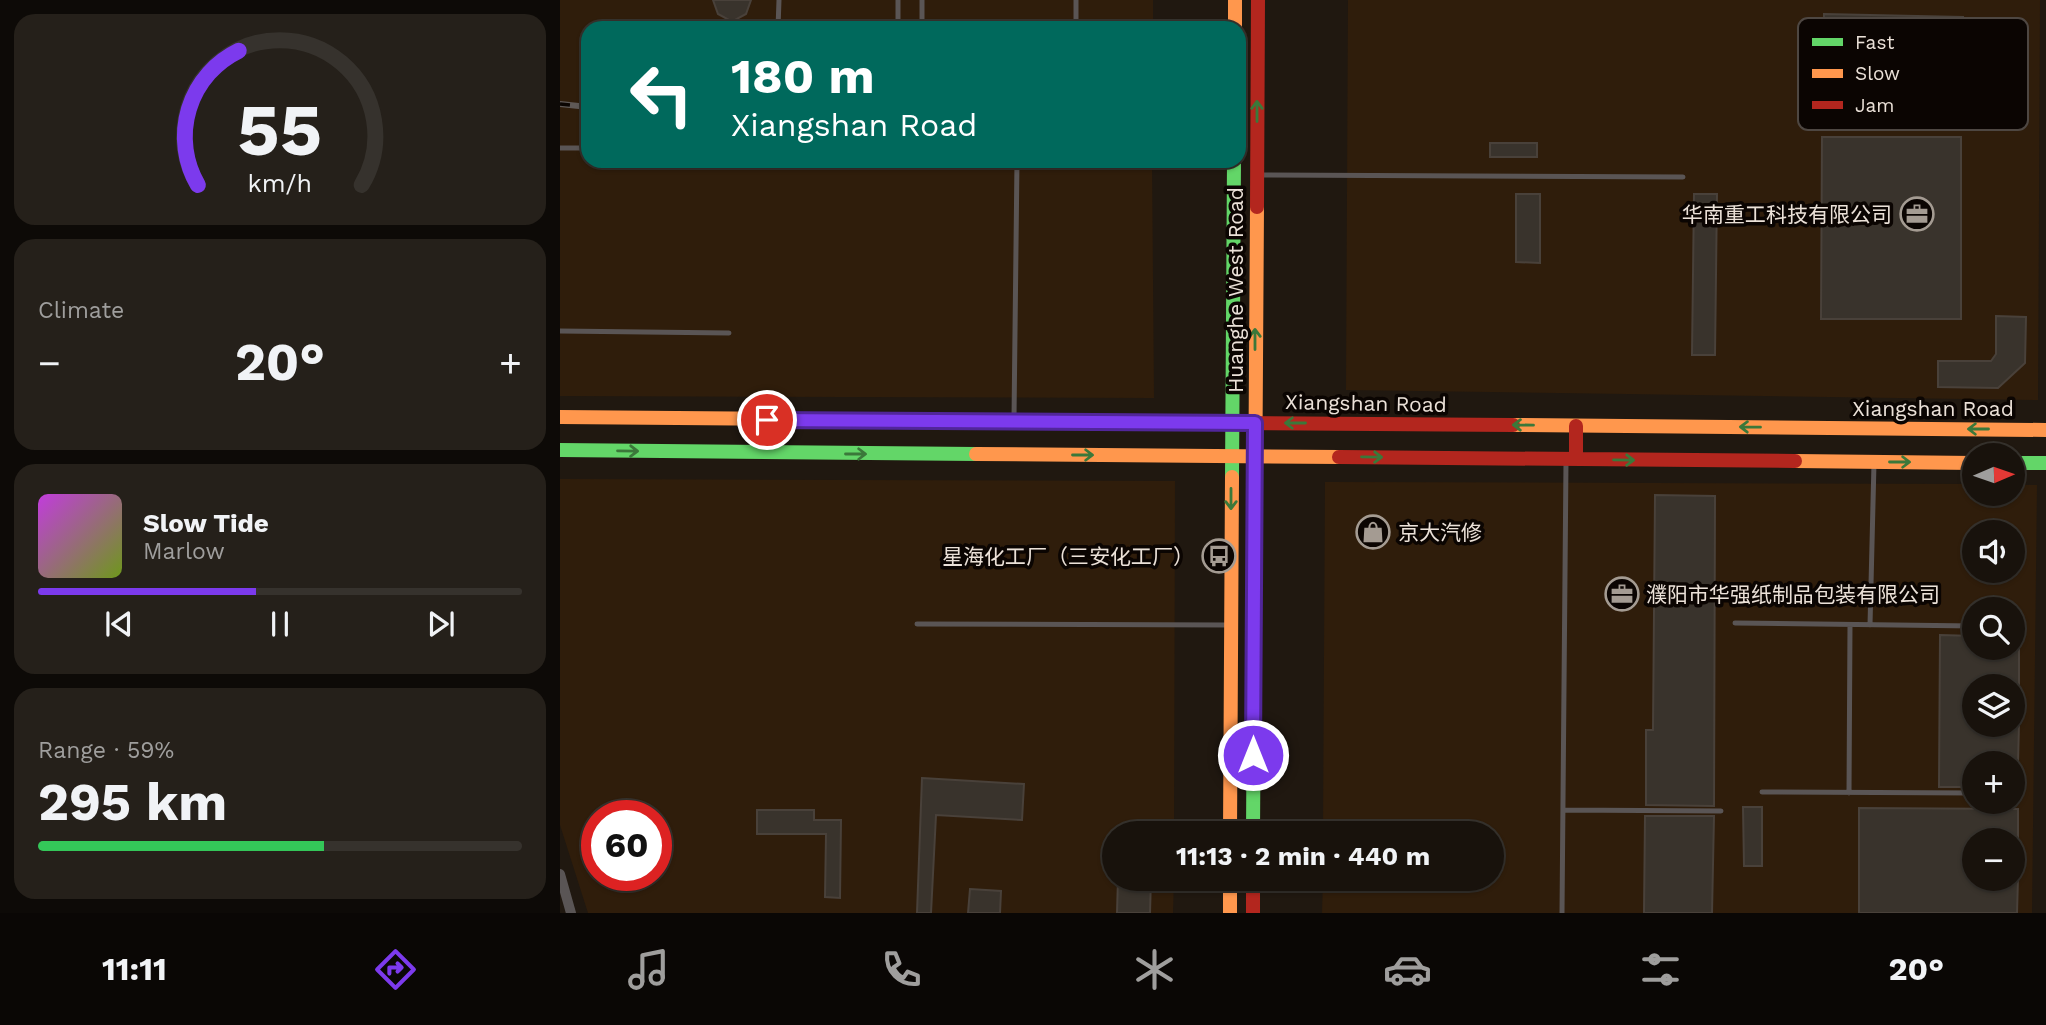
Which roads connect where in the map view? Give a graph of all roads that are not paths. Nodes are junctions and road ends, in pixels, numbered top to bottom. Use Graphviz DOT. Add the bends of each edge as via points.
graph roads {
  1 [pos="779,0"];
  2 [pos="898,0"];
  3 [pos="922,0"];
  4 [pos="1076,0"];
  5 [pos="1235,0"];
  6 [pos="1258,0"];
  7 [pos="778,21"];
  8 [pos="898,21"];
  9 [pos="922,21"];
  10 [pos="1076,21"];
  11 [pos="1235,21"];
  12 [pos="560,148"];
  13 [pos="581,148"];
  14 [pos="1017,168"];
  15 [pos="1234,168"];
  16 [pos="1257,175"];
  17 [pos="1683,177"];
  18 [pos="560,331"];
  19 [pos="729,333"];
  20 [pos="560,417"];
  21 [pos="1014,421"];
  22 [pos="1232,422"];
  23 [pos="1255,423"];
  24 [pos="1576,426"];
  25 [pos="2046,430"];
  26 [pos="560,450"];
  27 [pos="1232,456"];
  28 [pos="1255,456"];
  29 [pos="1571,459"];
  30 [pos="1874,462"];
  31 [pos="1962,463"];
  32 [pos="2025,463"];
  33 [pos="2046,463"];
  34 [pos="1735,623"];
  35 [pos="917,624"];
  36 [pos="1231,625"];
  37 [pos="1850,625"];
  38 [pos="1870,625"];
  39 [pos="1962,626"];
  40 [pos="1762,792"];
  41 [pos="1849,793"];
  42 [pos="1962,793"];
  43 [pos="1563,810"];
  44 [pos="1721,811"];
  45 [pos="1230,821"];
  46 [pos="1253,821"];
  47 [pos="560,874"];
  48 [pos="1230,891"];
  49 [pos="1253,891"];
  50 [pos="571,913"];
  51 [pos="1230,913"];
  52 [pos="1253,913"];
  53 [pos="1562,913"];
  1 -- 7 [label="lane"];
  2 -- 8 [label="lane"];
  3 -- 9 [label="lane"];
  4 -- 10 [label="lane"];
  5 -- 11 [label="street"];
  16 -- 6 [label="street, Huanghe West Road, one-way"];
  12 -- 13 [label="lane"];
  14 -- 21 [label="lane"];
  15 -- 22 [label="street, Huanghe West Road"];
  16 -- 17 [label="lane"];
  23 -- 16 [label="street, Huanghe West Road, one-way"];
  18 -- 19 [label="lane"];
  20 -- 21 [label="street, Xiangshan Road"];
  21 -- 22 [label="street, Xiangshan Road"];
  22 -- 23 [label="street, Xiangshan Road"];
  22 -- 27 [label="street, Huanghe West Road"];
  24 -- 23 [label="street, Xiangshan Road, one-way"];
  23 -- 28 [label="street, Huanghe West Road"];
  25 -- 24 [label="street, Xiangshan Road, one-way"];
  24 -- 29 [label="street"];
  26 -- 27 [label="street, one-way"];
  27 -- 28 [label="street"];
  27 -- 36 [label="street, Huanghe West Road, one-way"];
  28 -- 29 [label="street, one-way"];
  28 -- 46 [label="street, Huanghe West Road"];
  29 -- 30 [label="street, one-way"];
  29 -- 43 [label="lane"];
  30 -- 31 [label="street, one-way"];
  30 -- 38 [label="lane"];
  32 -- 33 [label="street"];
  34 -- 37 [label="lane"];
  35 -- 36 [label="lane"];
  36 -- 45 [label="street, Huanghe West Road"];
  37 -- 38 [label="lane"];
  37 -- 41 [label="lane"];
  38 -- 39 [label="lane"];
  40 -- 41 [label="lane"];
  41 -- 42 [label="lane"];
  43 -- 44 [label="lane"];
  43 -- 53 [label="lane"];
  47 -- 50 [label="street"];
  48 -- 51 [label="street"];
  49 -- 52 [label="street"];
}
